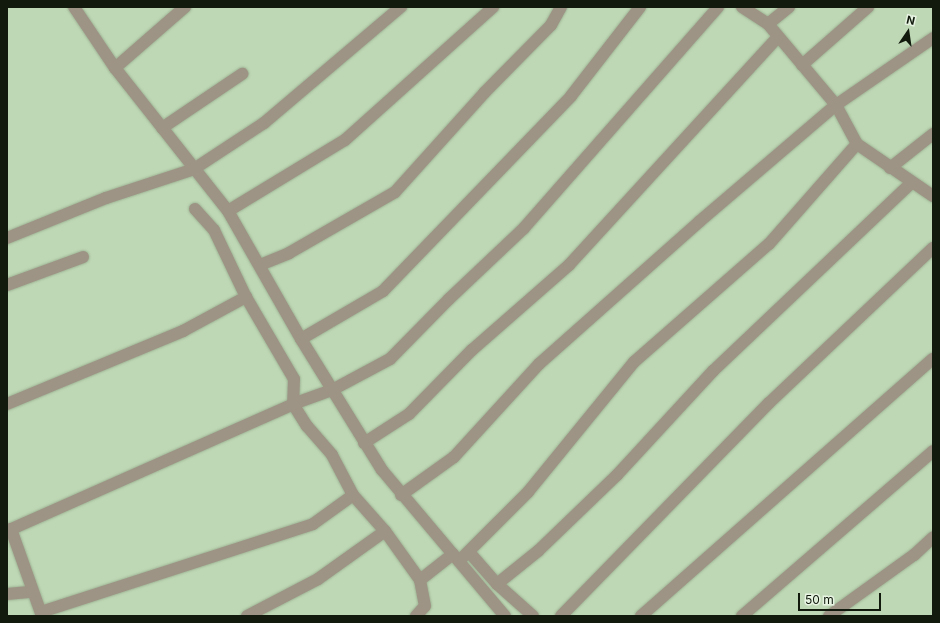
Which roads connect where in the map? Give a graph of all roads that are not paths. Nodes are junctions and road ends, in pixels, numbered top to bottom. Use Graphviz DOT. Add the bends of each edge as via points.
graph roads {
  1 [pos="74,7"];
  2 [pos="185,7"];
  3 [pos="401,7"];
  4 [pos="493,7"];
  5 [pos="561,7"];
  6 [pos="640,7"];
  7 [pos="718,7"];
  8 [pos="742,7"];
  9 [pos="789,7"];
  10 [pos="868,7"];
  11 [pos="768,24"];
  12 [pos="777,38"];
  13 [pos="933,38"];
  14 [pos="802,65"];
  15 [pos="115,68"];
  16 [pos="242,74"];
  17 [pos="836,105"];
  18 [pos="162,128"];
  19 [pos="933,134"];
  20 [pos="857,144"];
  21 [pos="890,168"];
  22 [pos="194,169"];
  23 [pos="911,183"];
  24 [pos="933,196"];
  25 [pos="195,209"];
  26 [pos="228,211"];
  27 [pos="7,238"];
  28 [pos="933,248"];
  29 [pos="83,257"];
  30 [pos="260,265"];
  31 [pos="7,285"];
  32 [pos="246,297"];
  33 [pos="301,339"];
  34 [pos="933,359"];
  35 [pos="332,390"];
  36 [pos="7,404"];
  37 [pos="293,404"];
  38 [pos="364,443"];
  39 [pos="933,451"];
  40 [pos="353,495"];
  41 [pos="401,495"];
  42 [pos="9,530"];
  43 [pos="385,531"];
  44 [pos="933,537"];
  45 [pos="469,552"];
  46 [pos="456,558"];
  47 [pos="420,580"];
  48 [pos="497,584"];
  49 [pos="32,592"];
  50 [pos="7,594"];
  51 [pos="41,614"];
  52 [pos="247,616"];
  53 [pos="416,616"];
  54 [pos="505,616"];
  55 [pos="533,616"];
  56 [pos="561,616"];
  57 [pos="642,616"];
  58 [pos="742,616"];
  59 [pos="829,616"];
  1 -- 15 [label="street"];
  2 -- 15 [label="street"];
  3 -- 22 [label="street" via="264,123"];
  4 -- 26 [label="street" via="345,140"];
  5 -- 30 [label="street" via="551,24 484,92 395,192 289,253"];
  6 -- 33 [label="street" via="571,96 383,291"];
  7 -- 35 [label="street" via="524,228 390,359"];
  8 -- 11 [label="street"];
  9 -- 11 [label="street"];
  10 -- 14 [label="street"];
  11 -- 12 [label="street"];
  12 -- 14 [label="street"];
  12 -- 38 [label="street" via="569,265 472,350 409,414"];
  13 -- 17 [label="street"];
  14 -- 17 [label="street"];
  15 -- 18 [label="street"];
  16 -- 18 [label="street"];
  17 -- 20 [label="street"];
  17 -- 41 [label="street" via="539,364 454,457"];
  18 -- 22 [label="street"];
  19 -- 21 [label="street"];
  20 -- 21 [label="street"];
  20 -- 45 [label="street" via="769,244 634,362 528,492"];
  21 -- 23 [label="street"];
  22 -- 26 [label="street"];
  22 -- 27 [label="street" via="106,198"];
  23 -- 24 [label="street"];
  23 -- 48 [label="street" via="713,371 617,475 538,551"];
  25 -- 32 [label="street" via="214,230"];
  26 -- 30 [label="street"];
  28 -- 56 [label="street" via="769,404"];
  29 -- 31 [label="street"];
  30 -- 33 [label="street"];
  32 -- 36 [label="street" via="183,331"];
  32 -- 37 [label="street" via="294,379"];
  33 -- 35 [label="street"];
  34 -- 57 [label="street"];
  35 -- 37 [label="street"];
  35 -- 38 [label="street"];
  37 -- 40 [label="street" via="307,426 332,455"];
  37 -- 42 [label="street"];
  38 -- 41 [label="street"];
  39 -- 58 [label="street"];
  40 -- 43 [label="street"];
  40 -- 51 [label="street" via="312,524"];
  41 -- 46 [label="street"];
  42 -- 49 [label="street"];
  43 -- 47 [label="street"];
  43 -- 52 [label="street" via="318,579"];
  44 -- 59 [label="street" via="914,555"];
  45 -- 46 [label="street"];
  45 -- 48 [label="street"];
  46 -- 47 [label="street"];
  46 -- 54 [label="street"];
  47 -- 53 [label="street" via="425,606"];
  48 -- 55 [label="street"];
  49 -- 50 [label="street"];
  49 -- 51 [label="street"];
}
